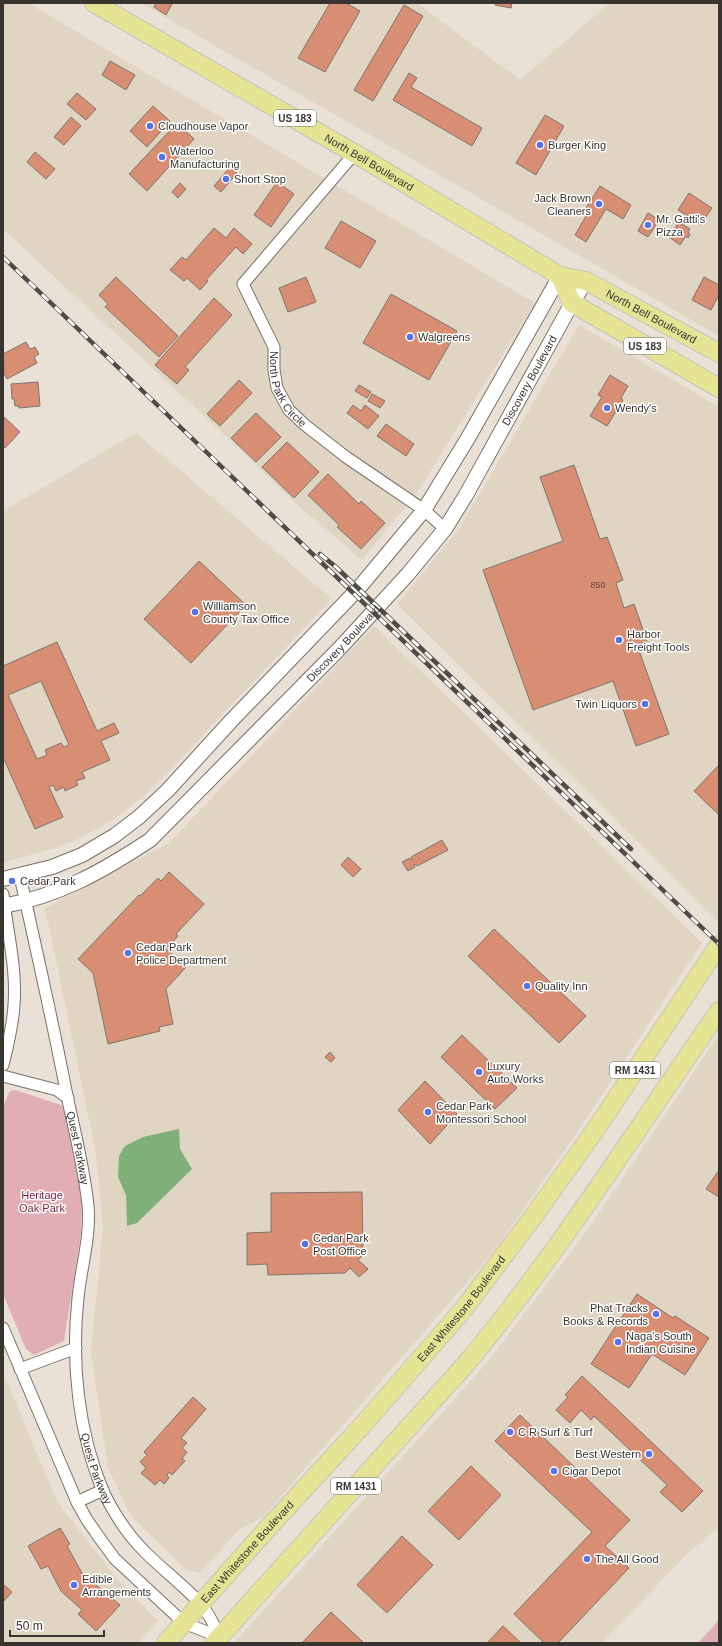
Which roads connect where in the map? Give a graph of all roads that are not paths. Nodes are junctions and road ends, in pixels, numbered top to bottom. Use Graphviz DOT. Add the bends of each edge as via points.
graph roads {
  1 [pos="94,3"];
  2 [pos="354,154"];
  3 [pos="560,276"];
  4 [pos="586,281"];
  5 [pos="572,303"];
  6 [pos="719,353"];
  7 [pos="719,388"];
  8 [pos="424,510"];
  9 [pos="444,529"];
  10 [pos="20,876"];
  11 [pos="3,879"];
  12 [pos="26,901"];
  13 [pos="3,902"];
  14 [pos="719,945"];
  15 [pos="719,1011"];
  16 [pos="3,1065"];
  17 [pos="3,1076"];
  18 [pos="68,1098"];
  19 [pos="3,1328"];
  20 [pos="76,1348"];
  21 [pos="20,1369"];
  22 [pos="103,1490"];
  23 [pos="77,1502"];
  24 [pos="200,1603"];
  25 [pos="184,1623"];
  26 [pos="217,1640"];
  27 [pos="166,1643"];
  1 -- 2 [label="main road, North Bell Boulevard / US 183"];
  2 -- 3 [label="main road, North Bell Boulevard / US 183"];
  2 -- 8 [label="street, North Park Circle" via="243,284 274,347 277,388 289,410 346,457"];
  3 -- 4 [label="main road, North Bell Boulevard / US 183"];
  3 -- 5 [label="main road"];
  3 -- 8 [label="street"];
  4 -- 5 [label="street, Discovery Boulevard"];
  4 -- 6 [label="main road, North Bell Boulevard / US 183"];
  5 -- 7 [label="main road, US 183"];
  5 -- 9 [label="street, Discovery Boulevard" via="466,495"];
  8 -- 9 [label="street, North Park Circle"];
  8 -- 10 [label="street" via="358,589 140,817 82,855"];
  9 -- 12 [label="street, Discovery Boulevard" via="408,574 340,648 150,840 89,878"];
  10 -- 11 [label="street"];
  10 -- 12 [label="street, Quest Parkway"];
  12 -- 13 [label="street, Discovery Boulevard"];
  12 -- 18 [label="street, Quest Parkway"];
  13 -- 16 [label="street" via="14,974 11,1033"];
  14 -- 24 [label="main road, East Whitestone Boulevard / RM 1431" via="596,1129 462,1311 360,1428"];
  15 -- 26 [label="main road, RM 1431" via="568,1232 491,1335"];
  17 -- 18 [label="street" via="57,1090"];
  18 -- 20 [label="street, Quest Parkway" via="88,1208 78,1298"];
  19 -- 21 [label="street"];
  20 -- 21 [label="street"];
  20 -- 22 [label="street, Quest Parkway" via="78,1394 85,1432"];
  21 -- 23 [label="street"];
  22 -- 23 [label="street"];
  22 -- 24 [label="street, Quest Parkway" via="116,1514 144,1551"];
  23 -- 25 [label="street" via="115,1559"];
  24 -- 25 [label="main road, East Whitestone Boulevard / RM 1431"];
  24 -- 26 [label="street, Quest Parkway"];
  25 -- 26 [label="street"];
  25 -- 27 [label="main road, East Whitestone Boulevard / RM 1431"];
}
